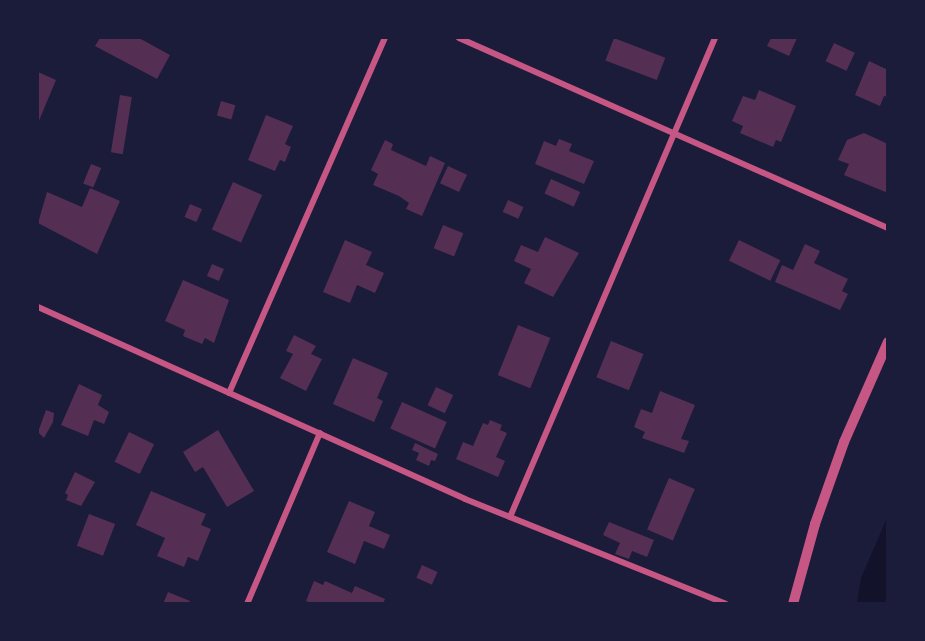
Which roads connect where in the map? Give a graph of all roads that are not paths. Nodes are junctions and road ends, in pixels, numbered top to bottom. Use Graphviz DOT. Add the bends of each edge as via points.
graph roads {
  1 [pos="385,38"];
  2 [pos="459,38"];
  3 [pos="715,38"];
  4 [pos="675,134"];
  5 [pos="888,228"];
  6 [pos="38,308"];
  7 [pos="888,342"];
  8 [pos="229,393"];
  9 [pos="320,433"];
  10 [pos="510,517"];
  11 [pos="247,603"];
  12 [pos="726,603"];
  13 [pos="793,603"];
  1 -- 8 [label="street"];
  2 -- 4 [label="street"];
  3 -- 4 [label="street"];
  4 -- 5 [label="street"];
  4 -- 10 [label="street"];
  6 -- 8 [label="street"];
  7 -- 13 [label="street" via="844,442"];
  8 -- 9 [label="street"];
  9 -- 10 [label="street"];
  9 -- 11 [label="street"];
  10 -- 12 [label="street"];
}
